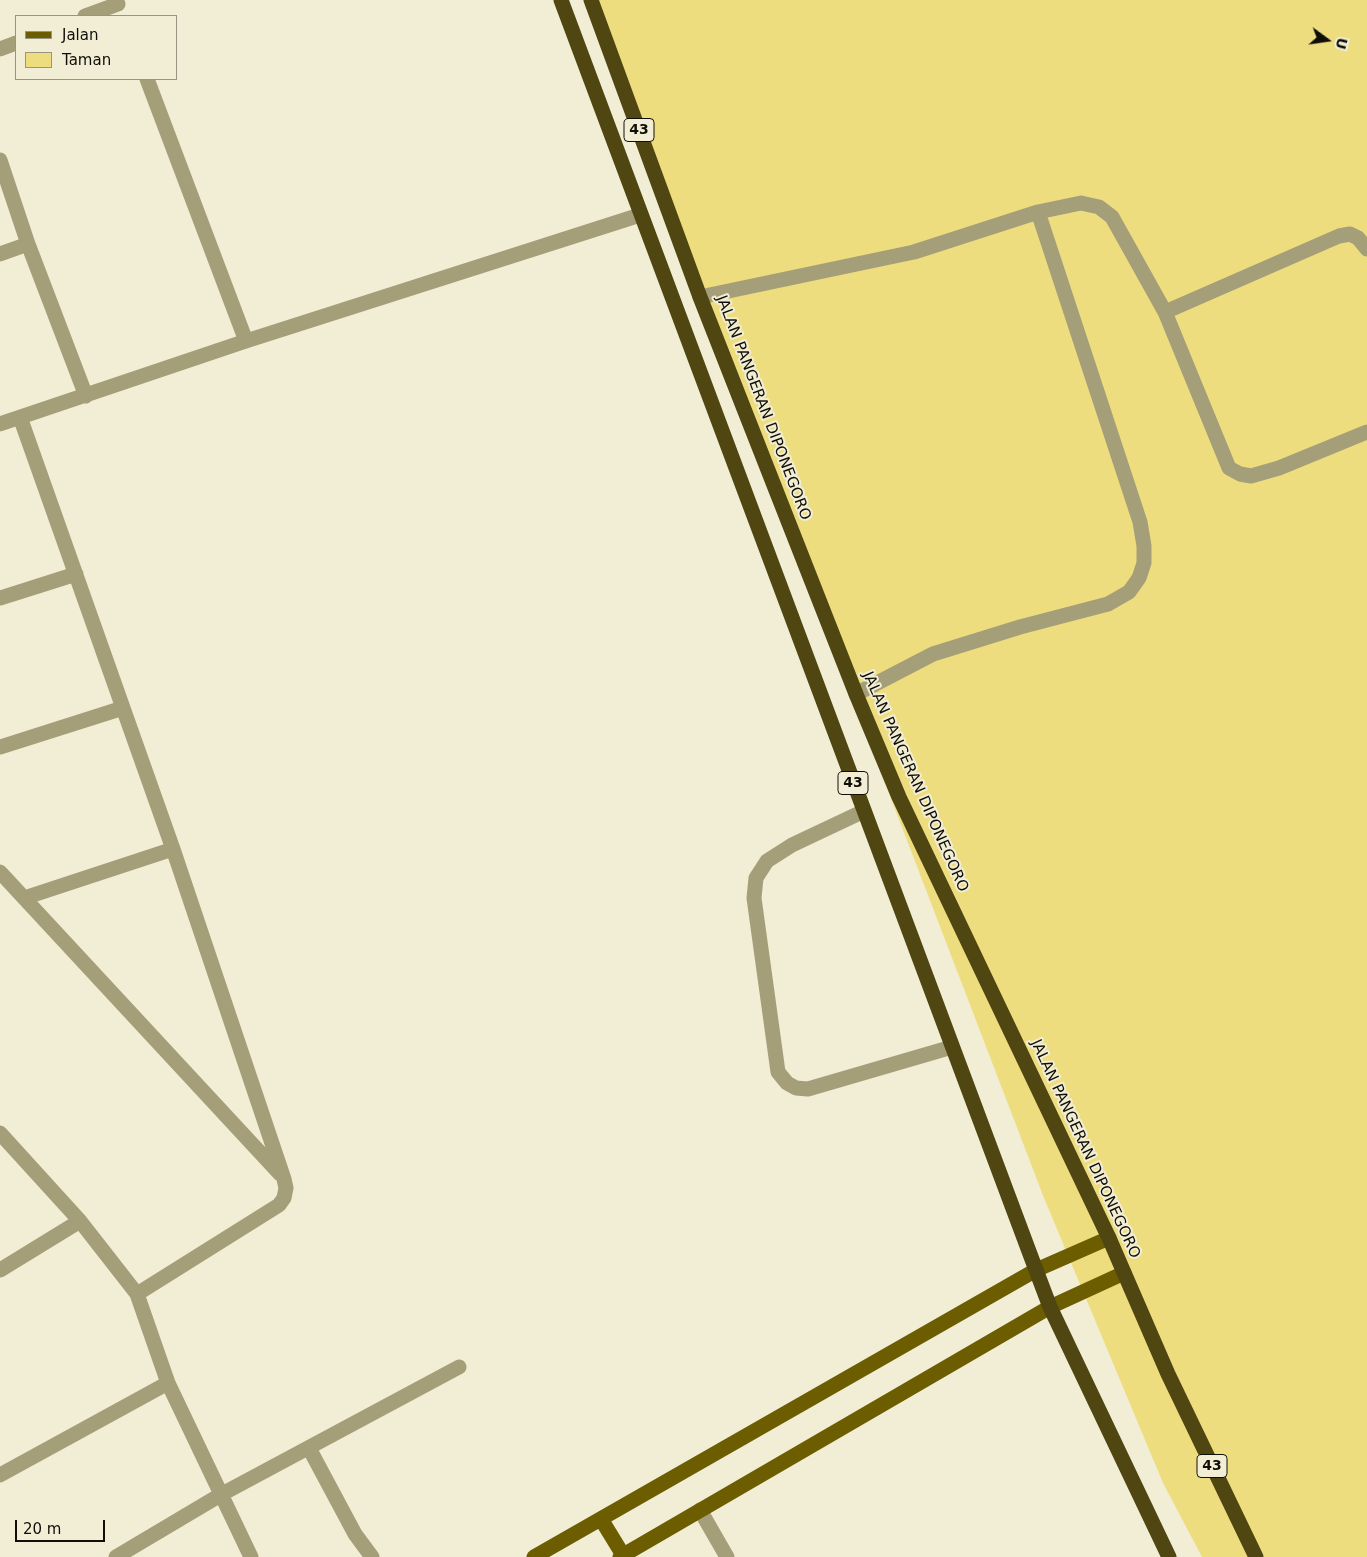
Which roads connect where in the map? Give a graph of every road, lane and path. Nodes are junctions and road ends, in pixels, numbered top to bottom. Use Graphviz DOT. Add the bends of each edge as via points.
graph roads {
  1 [pos="560,0"];
  2 [pos="591,0"];
  3 [pos="119,7"];
  4 [pos="89,15"];
  5 [pos="15,43"];
  6 [pos="0,49"];
  7 [pos="146,80"];
  8 [pos="0,160"];
  9 [pos="1038,212"];
  10 [pos="640,215"];
  11 [pos="28,244"];
  12 [pos="1367,249"];
  13 [pos="0,254"];
  14 [pos="700,297"];
  15 [pos="1165,312"];
  16 [pos="246,341"];
  17 [pos="86,396"];
  18 [pos="20,417"];
  19 [pos="0,424"];
  20 [pos="1367,432"];
  21 [pos="76,574"];
  22 [pos="0,598"];
  23 [pos="856,694"];
  24 [pos="123,708"];
  25 [pos="0,748"];
  26 [pos="864,811"];
  27 [pos="173,850"];
  28 [pos="0,872"];
  29 [pos="24,898"];
  30 [pos="952,1047"];
  31 [pos="0,1133"];
  32 [pos="284,1178"];
  33 [pos="80,1221"];
  34 [pos="1109,1238"];
  35 [pos="0,1270"];
  36 [pos="1036,1270"];
  37 [pos="1124,1273"];
  38 [pos="137,1294"];
  39 [pos="1050,1307"];
  40 [pos="459,1367"];
  41 [pos="168,1383"];
  42 [pos="309,1448"];
  43 [pos="0,1475"];
  44 [pos="222,1494"];
  45 [pos="700,1510"];
  46 [pos="600,1519"];
  47 [pos="621,1556"];
  48 [pos="116,1557"];
  49 [pos="251,1557"];
  50 [pos="372,1557"];
  51 [pos="534,1557"];
  52 [pos="727,1557"];
  53 [pos="1169,1557"];
  54 [pos="1256,1557"];
  1 -- 10 [label="highway, 43"];
  2 -- 14 [label="highway, JALAN PANGERAN DIPONEGORO / 43"];
  3 -- 4 [label="street"];
  5 -- 6 [label="street"];
  7 -- 16 [label="street"];
  8 -- 11 [label="street"];
  9 -- 14 [label="street" via="914,252"];
  9 -- 15 [label="street" via="1081,203 1099,207 1112,217"];
  9 -- 23 [label="street" via="1140,522 1144,563 1139,578 1129,592 1108,604 933,654"];
  10 -- 16 [label="street"];
  10 -- 26 [label="highway, 43"];
  11 -- 13 [label="street"];
  11 -- 17 [label="street"];
  12 -- 15 [label="street" via="1350,234 1339,236"];
  14 -- 23 [label="highway, JALAN PANGERAN DIPONEGORO / 43"];
  15 -- 20 [label="street" via="1229,468 1251,476"];
  16 -- 17 [label="street"];
  17 -- 18 [label="street"];
  18 -- 19 [label="street"];
  18 -- 21 [label="street"];
  21 -- 22 [label="street"];
  21 -- 24 [label="street"];
  23 -- 34 [label="highway, JALAN PANGERAN DIPONEGORO / 43" via="900,797"];
  24 -- 25 [label="street"];
  24 -- 27 [label="street"];
  26 -- 30 [label="highway, 43"];
  26 -- 30 [label="street" via="792,845 767,861 756,878 754,898 778,1072 786,1083 808,1089"];
  27 -- 29 [label="street"];
  27 -- 32 [label="street"];
  28 -- 29 [label="street"];
  29 -- 32 [label="street"];
  30 -- 36 [label="highway, 43"];
  31 -- 33 [label="street"];
  32 -- 38 [label="street" via="286,1188 279,1205"];
  33 -- 35 [label="street"];
  33 -- 38 [label="street"];
  34 -- 36 [label="main road"];
  34 -- 37 [label="highway, JALAN PANGERAN DIPONEGORO / 43"];
  36 -- 39 [label="highway, 43"];
  36 -- 46 [label="main road"];
  37 -- 39 [label="main road"];
  37 -- 54 [label="highway, JALAN PANGERAN DIPONEGORO / 43" via="1168,1374"];
  38 -- 41 [label="street"];
  39 -- 45 [label="main road"];
  39 -- 53 [label="highway, 43"];
  40 -- 42 [label="street"];
  41 -- 43 [label="street"];
  41 -- 44 [label="street"];
  42 -- 44 [label="street"];
  42 -- 50 [label="street" via="355,1534"];
  44 -- 48 [label="street"];
  44 -- 49 [label="street"];
  45 -- 47 [label="main road"];
  45 -- 52 [label="street"];
  46 -- 47 [label="main road"];
  46 -- 51 [label="main road"];
}
